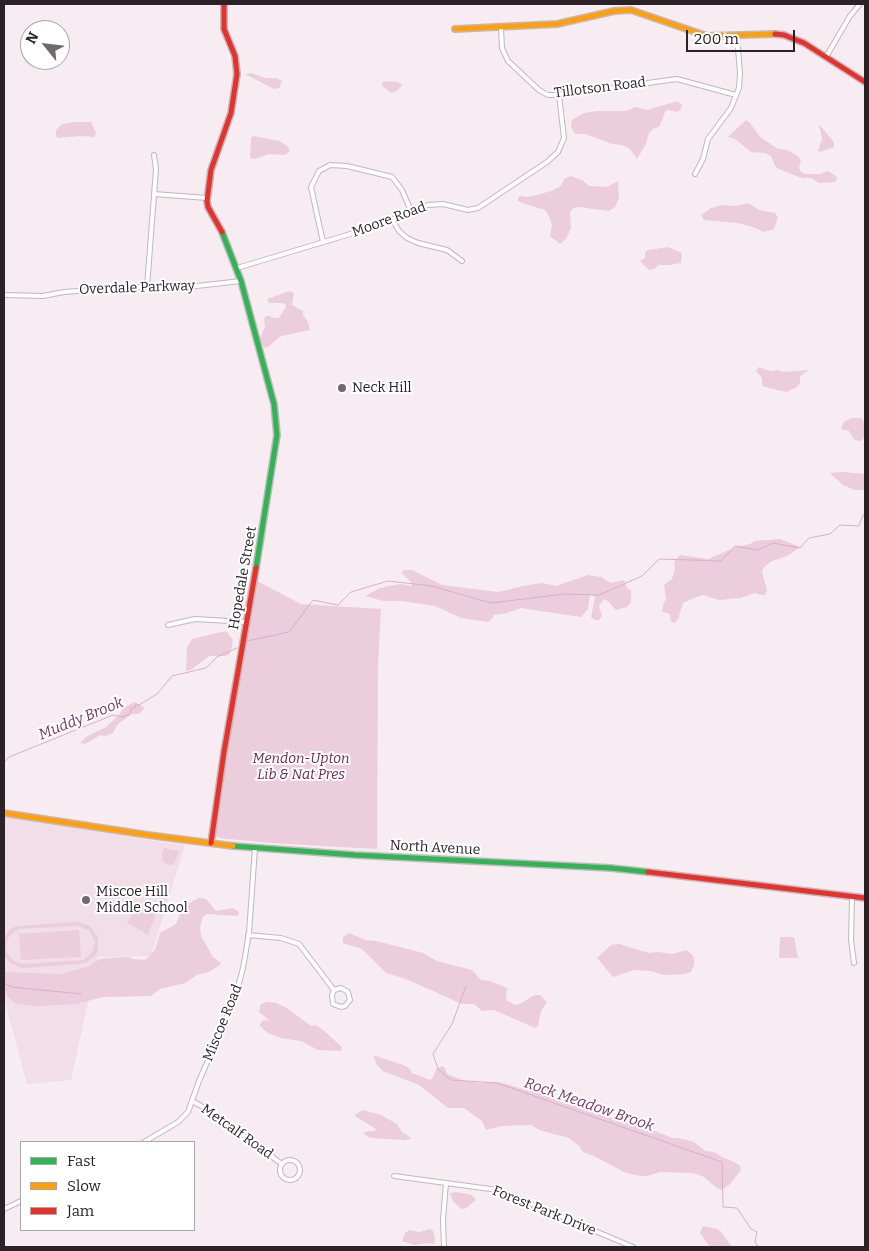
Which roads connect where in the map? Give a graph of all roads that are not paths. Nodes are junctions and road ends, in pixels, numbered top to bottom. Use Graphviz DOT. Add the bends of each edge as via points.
graph roads {
  1 [pos="224,4"];
  2 [pos="852,4"];
  3 [pos="858,5"];
  4 [pos="501,28"];
  5 [pos="455,29"];
  6 [pos="737,35"];
  7 [pos="826,57"];
  8 [pos="865,82"];
  9 [pos="559,95"];
  10 [pos="736,96"];
  11 [pos="154,155"];
  12 [pos="695,174"];
  13 [pos="154,194"];
  14 [pos="207,198"];
  15 [pos="411,211"];
  16 [pos="392,219"];
  17 [pos="323,242"];
  18 [pos="462,261"];
  19 [pos="237,268"];
  20 [pos="241,281"];
  21 [pos="147,287"];
  22 [pos="4,295"];
  23 [pos="247,622"];
  24 [pos="168,625"];
  25 [pos="4,813"];
  26 [pos="211,843"];
  27 [pos="255,848"];
  28 [pos="852,897"];
  29 [pos="865,898"];
  30 [pos="248,935"];
  31 [pos="854,962"];
  32 [pos="334,990"];
  33 [pos="192,1101"];
  34 [pos="146,1141"];
  35 [pos="282,1164"];
  36 [pos="394,1176"];
  37 [pos="446,1183"];
  38 [pos="20,1201"];
  39 [pos="4,1204"];
  40 [pos="9,1205"];
  41 [pos="4,1209"];
  42 [pos="444,1247"];
  43 [pos="633,1247"];
  1 -- 14 [label="street" via="224,29 238,74 231,113 211,170"];
  2 -- 3 [label="street"];
  3 -- 7 [label="street"];
  4 -- 5 [label="street"];
  4 -- 6 [label="street" via="557,24 622,10 638,12 707,36"];
  4 -- 9 [label="street, Tillotson Road" via="502,48 508,61 539,90 548,95"];
  6 -- 7 [label="street" via="784,35"];
  6 -- 10 [label="street" via="740,73"];
  7 -- 8 [label="street"];
  9 -- 10 [label="street, Tillotson Road" via="676,79"];
  9 -- 15 [label="street, Moore Road" via="564,138 552,159 478,208 468,210 438,203"];
  10 -- 12 [label="street" via="708,139"];
  11 -- 13 [label="street"];
  13 -- 14 [label="street"];
  13 -- 21 [label="street"];
  14 -- 19 [label="street, Hopedale Street" via="208,207"];
  15 -- 16 [label="street, Moore Road"];
  15 -- 17 [label="street" via="392,177 330,165 319,171 311,187"];
  16 -- 17 [label="street, Moore Road"];
  16 -- 18 [label="street" via="407,238 447,250"];
  17 -- 19 [label="street, Moore Road"];
  19 -- 20 [label="street, Hopedale Street"];
  20 -- 21 [label="street, Overdale Parkway" via="178,288"];
  20 -- 23 [label="street, Hopedale Street" via="274,404 277,435"];
  21 -- 22 [label="street, Overdale Parkway" via="82,290 43,296"];
  23 -- 24 [label="street" via="195,619"];
  23 -- 26 [label="street, Hopedale Street"];
  25 -- 26 [label="street, North Avenue"];
  26 -- 27 [label="street, North Avenue"];
  27 -- 28 [label="street, North Avenue" via="610,868"];
  27 -- 30 [label="street, Miscoe Road"];
  28 -- 29 [label="street, North Avenue"];
  28 -- 31 [label="street"];
  30 -- 32 [label="street" via="282,938 299,944"];
  30 -- 33 [label="street, Miscoe Road" via="235,998"];
  32 -- 32 [label="street" via="333,1004 346,1006 350,1000 348,992 342,988"];
  33 -- 34 [label="street, Miscoe Road" via="186,1115"];
  33 -- 35 [label="street, Metcalf Road"];
  35 -- 35 [label="street, Metcalf Road" via="291,1160 296,1163 300,1168 297,1177 284,1178 280,1173"];
  36 -- 37 [label="street, Forest Park Drive"];
  37 -- 42 [label="street"];
  37 -- 43 [label="street, Forest Park Drive" via="498,1190"];
  38 -- 40 [label="street"];
  39 -- 40 [label="street"];
  40 -- 41 [label="street"];
}
